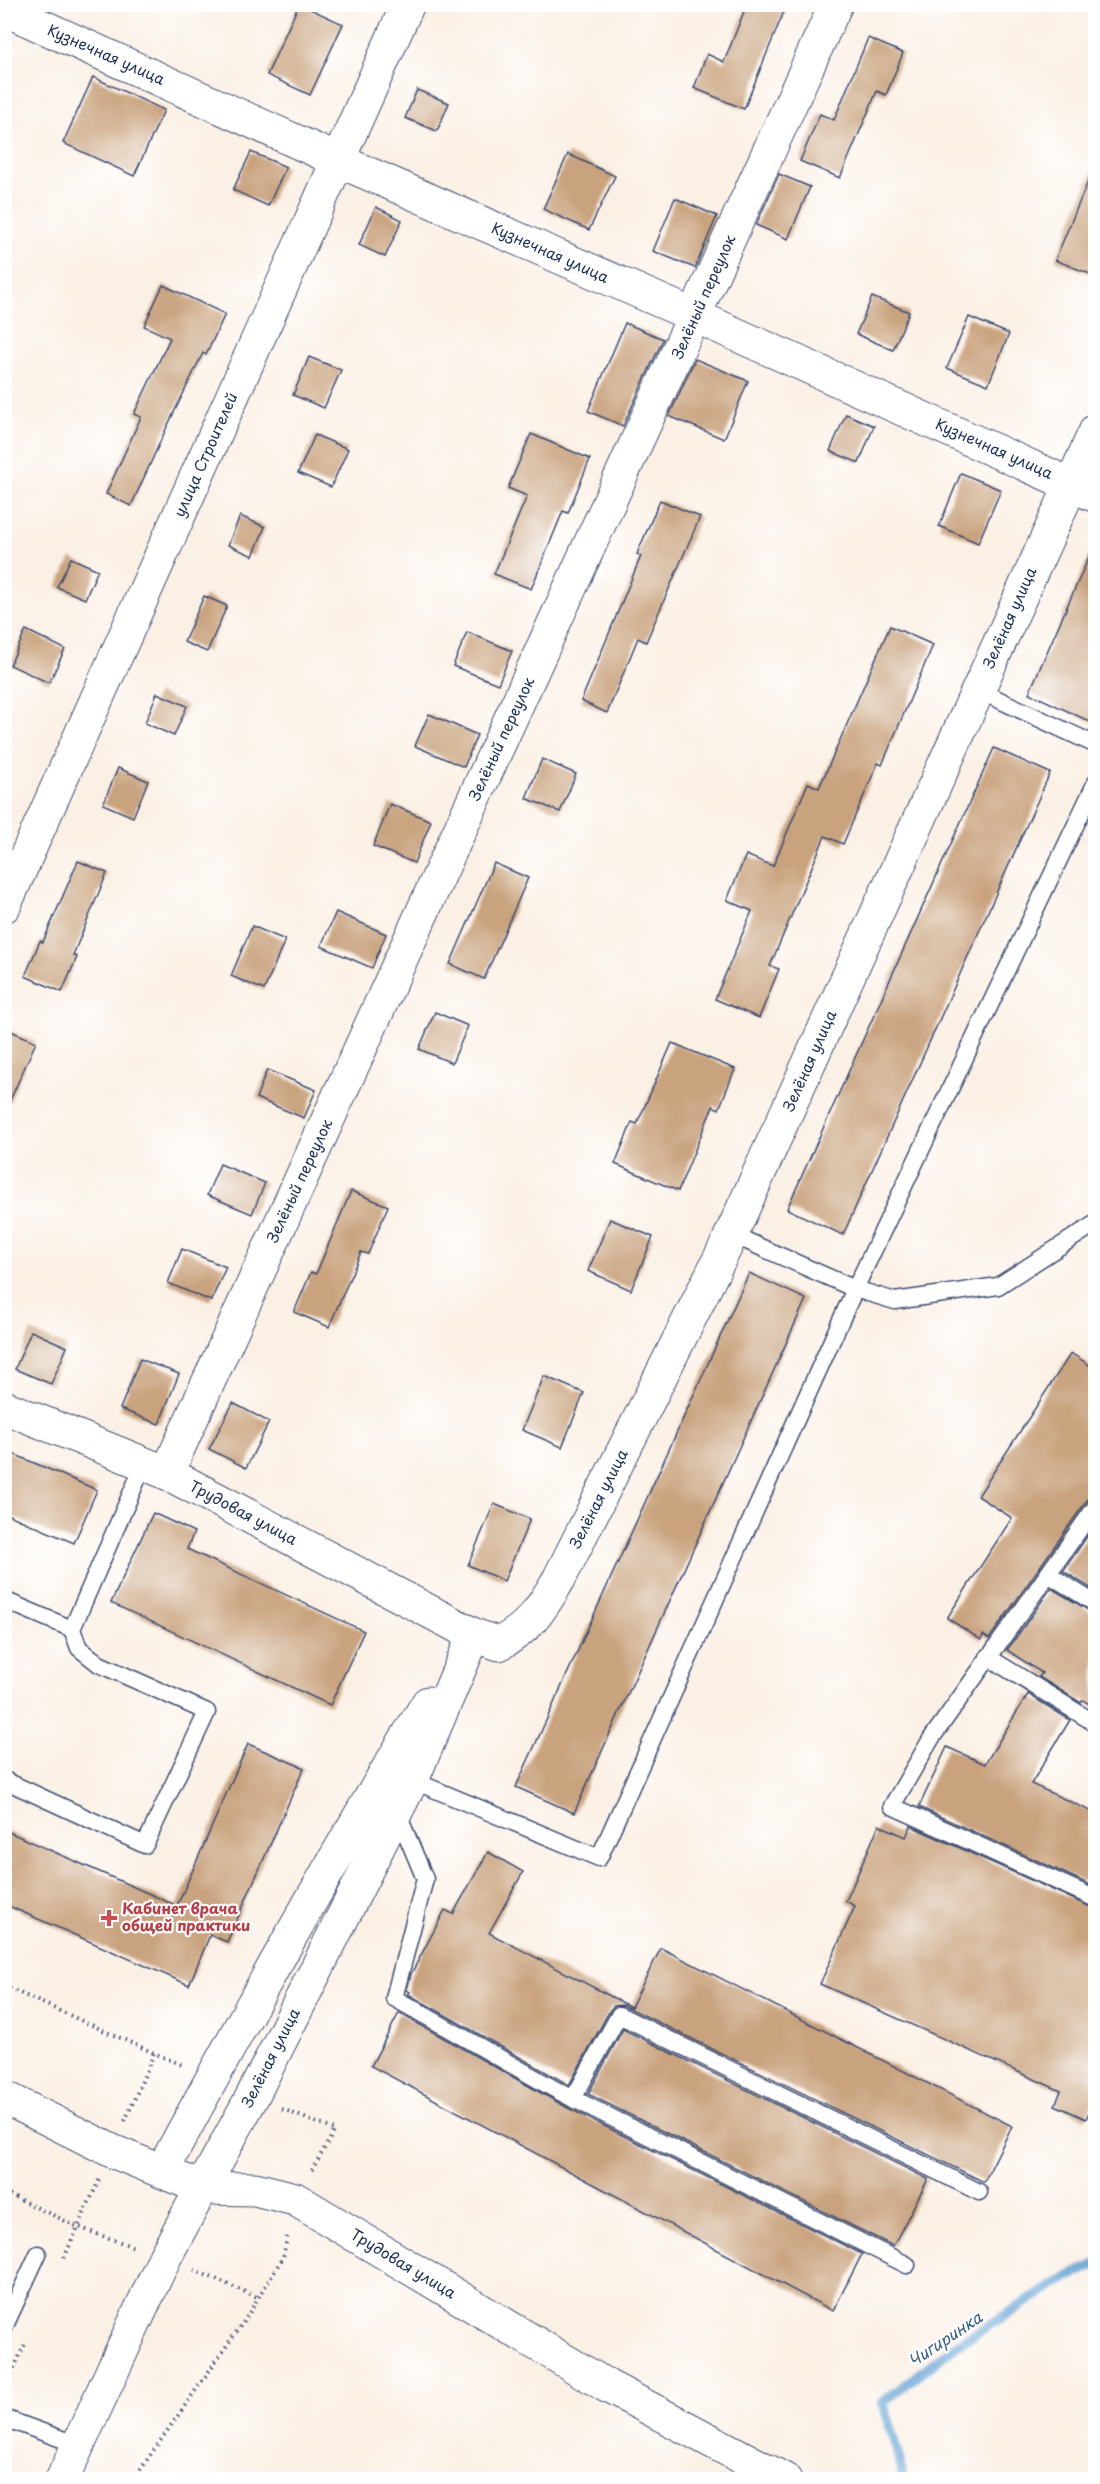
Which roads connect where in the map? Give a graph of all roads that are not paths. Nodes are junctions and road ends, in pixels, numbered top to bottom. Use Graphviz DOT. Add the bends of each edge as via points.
graph roads {
  1 [pos="408,4"];
  2 [pos="836,4"];
  3 [pos="4,9"];
  4 [pos="337,160"];
  5 [pos="695,316"];
  6 [pos="1095,430"];
  7 [pos="1083,490"];
  8 [pos="978,690"];
  9 [pos="1095,745"];
  10 [pos="1095,782"];
  11 [pos="4,906"];
  12 [pos="1095,1223"];
  13 [pos="731,1234"];
  14 [pos="855,1289"];
  15 [pos="4,1407"];
  16 [pos="155,1469"];
  17 [pos="1095,1506"];
  18 [pos="1048,1574"];
  19 [pos="4,1600"];
  20 [pos="1095,1604"];
  21 [pos="72,1629"];
  22 [pos="474,1635"];
  23 [pos="988,1657"];
  24 [pos="1095,1724"];
  25 [pos="4,1780"];
  26 [pos="412,1780"];
  27 [pos="397,1811"];
  28 [pos="1095,1899"];
  29 [pos="4,2097"];
  30 [pos="573,2099"];
  31 [pos="162,2171"];
  32 [pos="202,2188"];
  33 [pos="979,2192"];
  34 [pos="38,2254"];
  35 [pos="907,2265"];
  36 [pos="4,2328"];
  37 [pos="4,2418"];
  38 [pos="78,2445"];
  39 [pos="62,2480"];
  40 [pos="785,2480"];
  1 -- 4 [label="street, улица Строителей"];
  2 -- 5 [label="street, Зелёный переулок"];
  3 -- 4 [label="street, Кузнечная улица"];
  4 -- 5 [label="street, Кузнечная улица"];
  4 -- 11 [label="street, улица Строителей"];
  5 -- 7 [label="street, Кузнечная улица"];
  5 -- 16 [label="street, Зелёный переулок"];
  6 -- 7 [label="street, Зелёная улица"];
  7 -- 8 [label="street, Зелёная улица"];
  8 -- 9 [label="lane"];
  8 -- 13 [label="street, Зелёная улица"];
  10 -- 14 [label="lane"];
  12 -- 14 [label="lane" via="998,1286 895,1301"];
  13 -- 14 [label="lane"];
  13 -- 22 [label="street, Зелёная улица" via="559,1579 536,1616 520,1632 499,1644"];
  14 -- 26 [label="lane" via="599,1858"];
  15 -- 16 [label="street, Трудовая улица"];
  16 -- 21 [label="lane"];
  16 -- 22 [label="street, Трудовая улица"];
  17 -- 18 [label="lane"];
  18 -- 20 [label="lane"];
  18 -- 23 [label="lane"];
  19 -- 21 [label="lane"];
  21 -- 25 [label="lane" via="79,1648 99,1664 207,1712 145,1845"];
  22 -- 26 [label="street, Зелёная улица"];
  22 -- 31 [label="street" via="390,1765"];
  23 -- 24 [label="lane"];
  23 -- 28 [label="lane" via="931,1739 892,1806"];
  26 -- 27 [label="street, Зелёная улица"];
  27 -- 30 [label="lane" via="425,1879 394,1998"];
  27 -- 32 [label="street, Зелёная улица"];
  29 -- 31 [label="street, Трудовая улица" via="112,2151"];
  30 -- 33 [label="lane" via="619,2015"];
  30 -- 35 [label="lane"];
  31 -- 32 [label="street, Трудовая улица"];
  32 -- 38 [label="street, Зелёная улица" via="165,2257"];
  32 -- 40 [label="street, Трудовая улица" via="255,2189 295,2199 607,2386"];
  34 -- 36 [label="lane"];
  37 -- 38 [label="lane"];
  38 -- 39 [label="street, Зелёная улица"];
}
